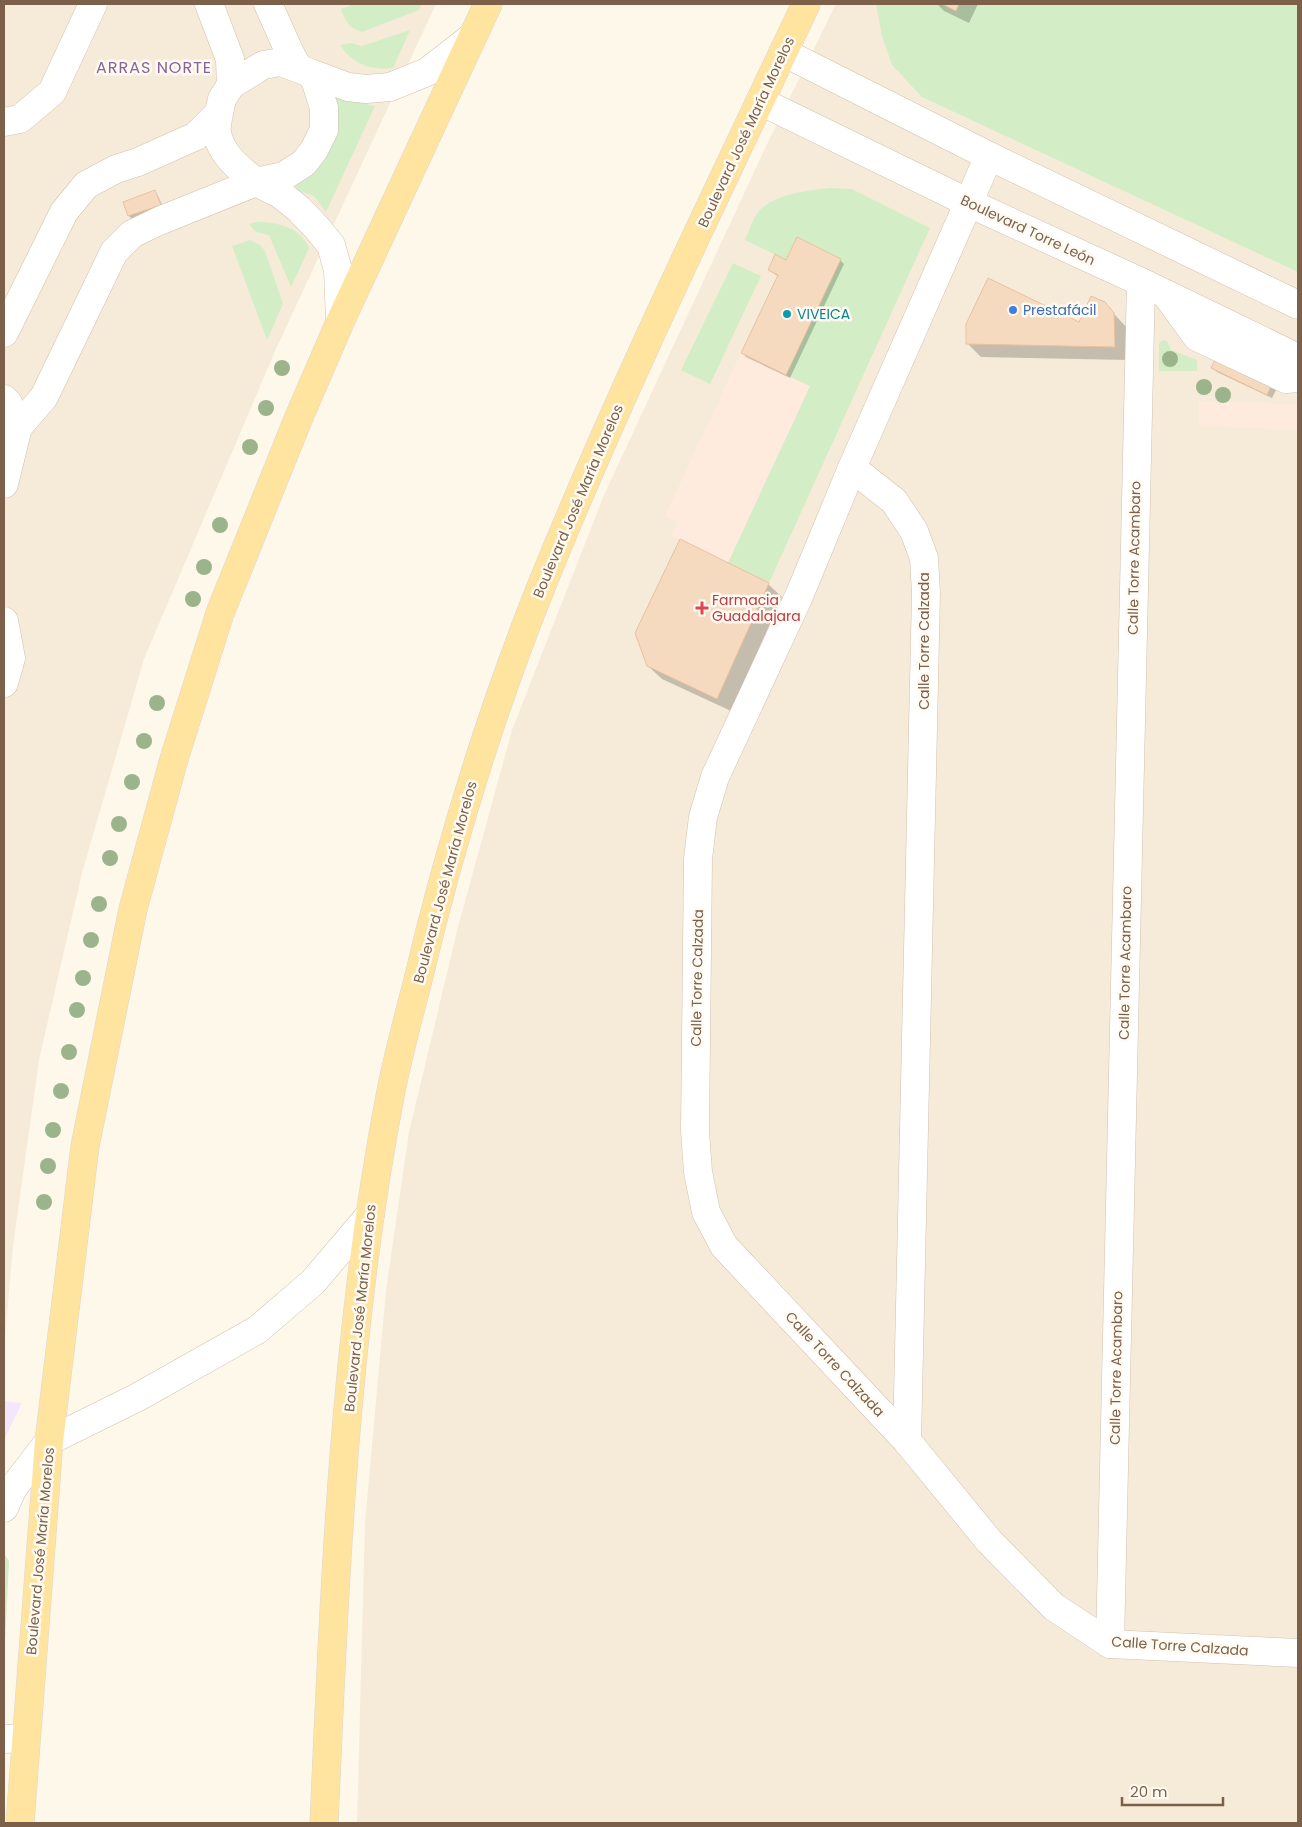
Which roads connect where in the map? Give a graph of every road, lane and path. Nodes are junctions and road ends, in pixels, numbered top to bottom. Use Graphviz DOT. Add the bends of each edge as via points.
graph roads {
  1 [pos="93,4"];
  2 [pos="209,4"];
  3 [pos="268,4"];
  4 [pos="488,4"];
  5 [pos="806,4"];
  6 [pos="472,37"];
  7 [pos="783,52"];
  8 [pos="303,70"];
  9 [pos="231,85"];
  10 [pos="760,101"];
  11 [pos="219,113"];
  12 [pos="4,122"];
  13 [pos="989,156"];
  14 [pos="256,182"];
  15 [pos="969,203"];
  16 [pos="1141,282"];
  17 [pos="1166,294"];
  18 [pos="1298,305"];
  19 [pos="340,322"];
  20 [pos="4,333"];
  21 [pos="1298,358"];
  22 [pos="1298,378"];
  23 [pos="4,399"];
  24 [pos="18,427"];
  25 [pos="852,468"];
  26 [pos="4,484"];
  27 [pos="4,620"];
  28 [pos="4,683"];
  29 [pos="370,1215"];
  30 [pos="49,1441"];
  31 [pos="907,1441"];
  32 [pos="4,1508"];
  33 [pos="1110,1644"];
  34 [pos="1298,1653"];
  35 [pos="14,1738"];
  36 [pos="20,1823"];
  37 [pos="324,1823"];
  1 -- 12 [label="street" via="52,92 20,119"];
  2 -- 9 [label="street" via="230,59"];
  3 -- 8 [label="street" via="289,51"];
  4 -- 6 [label="main road, Boulevard José María Morelos"];
  5 -- 7 [label="main road, Boulevard José María Morelos"];
  6 -- 8 [label="street" via="427,72 390,87 348,87"];
  6 -- 19 [label="main road, Boulevard José María Morelos"];
  7 -- 10 [label="main road, Boulevard José María Morelos"];
  7 -- 13 [label="street"];
  8 -- 9 [label="street" via="281,62 262,65"];
  8 -- 14 [label="street" via="315,80 320,90 324,130 304,163 284,176"];
  9 -- 11 [label="street" via="222,99"];
  10 -- 15 [label="street, Boulevard Torre León"];
  10 -- 29 [label="main road, Boulevard José María Morelos" via="611,423 540,590 482,748 434,909 392,1088"];
  11 -- 14 [label="street" via="217,133 223,149 235,166"];
  11 -- 20 [label="street" via="196,136 86,185 64,212"];
  13 -- 15 [label="street, Calle Torre Calzada"];
  13 -- 18 [label="street"];
  14 -- 19 [label="street" via="280,194 331,245 338,270"];
  14 -- 24 [label="street" via="132,234 114,252 44,397"];
  15 -- 16 [label="street, Boulevard Torre León"];
  15 -- 25 [label="street, Calle Torre Calzada"];
  16 -- 17 [label="street, Boulevard Torre León"];
  16 -- 33 [label="street, Calle Torre Acambaro"];
  17 -- 21 [label="street, Boulevard Torre León"];
  17 -- 22 [label="street" via="1197,337 1286,379"];
  19 -- 30 [label="main road, Boulevard José María Morelos" via="220,613 174,759 133,909 86,1146"];
  23 -- 24 [label="street"];
  24 -- 26 [label="street"];
  25 -- 31 [label="street, Calle Torre Calzada" via="894,501 914,532 924,558 926,593"];
  25 -- 31 [label="street, Calle Torre Calzada" via="800,596 715,777 703,817 698,859 695,1131 698,1172 706,1212 724,1246"];
  27 -- 28 [label="street" via="11,658"];
  29 -- 30 [label="street" via="313,1282 257,1330 138,1397"];
  29 -- 37 [label="main road, Boulevard José María Morelos" via="361,1271 334,1603"];
  30 -- 32 [label="street" via="13,1488"];
  30 -- 35 [label="main road, Boulevard José María Morelos"];
  31 -- 33 [label="street, Calle Torre Calzada" via="1020,1574 1054,1607"];
  33 -- 34 [label="street, Calle Torre Calzada"];
  35 -- 36 [label="main road, Boulevard José María Morelos"];
}
